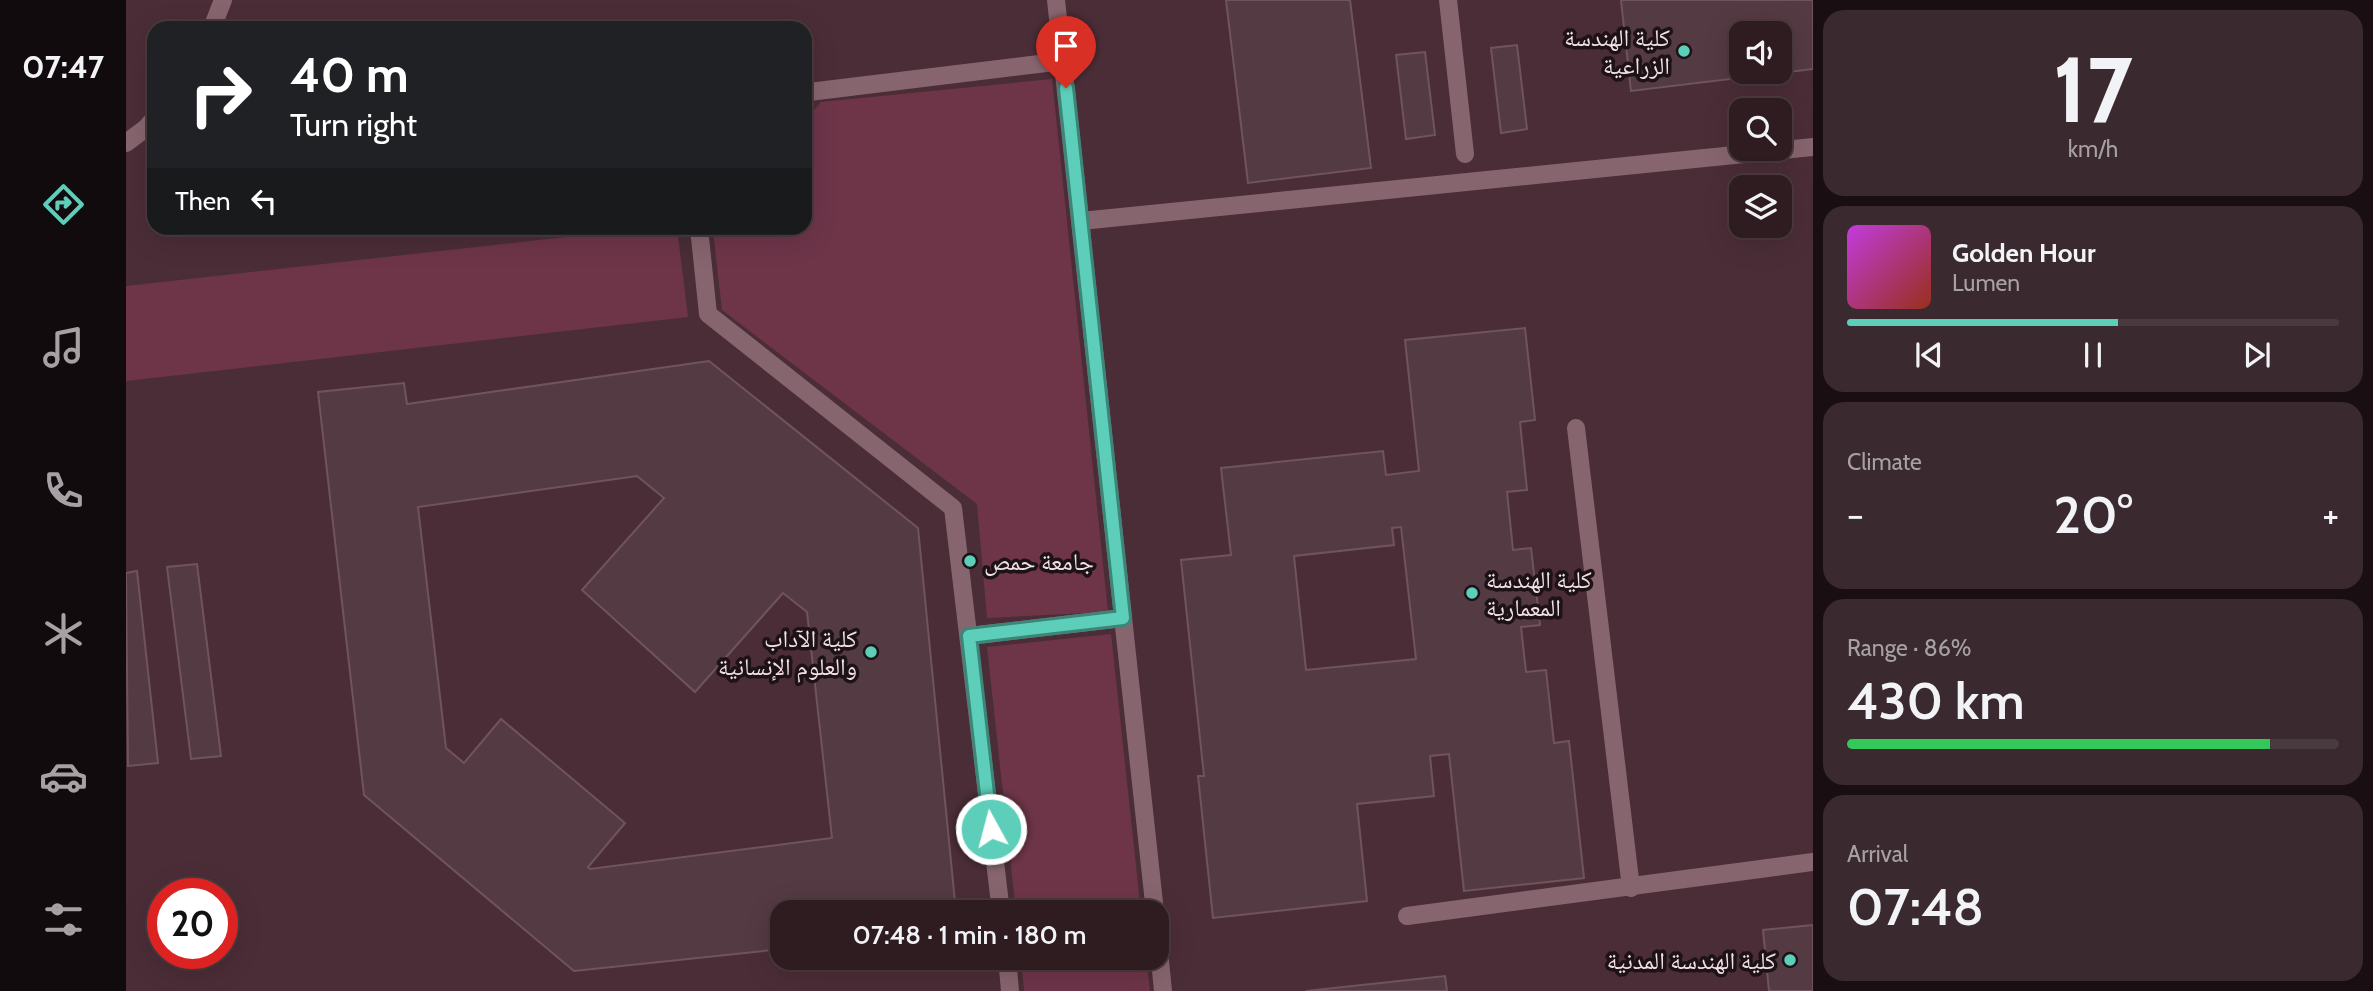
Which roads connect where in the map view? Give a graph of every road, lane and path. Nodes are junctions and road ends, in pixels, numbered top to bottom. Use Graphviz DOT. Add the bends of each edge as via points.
graph roads {
  1 [pos="223,0"];
  2 [pos="1056,0"];
  3 [pos="1448,0"];
  4 [pos="215,21"];
  5 [pos="1063,61"];
  6 [pos="812,92"];
  7 [pos="147,127"];
  8 [pos="126,143"];
  9 [pos="1813,147"];
  10 [pos="1465,154"];
  11 [pos="1081,221"];
  12 [pos="700,235"];
  13 [pos="1576,428"];
  14 [pos="1123,618"];
  15 [pos="969,636"];
  16 [pos="1813,862"];
  17 [pos="1631,888"];
  18 [pos="1000,900"];
  19 [pos="1154,900"];
  20 [pos="1407,916"];
  21 [pos="1008,970"];
  22 [pos="1161,970"];
  23 [pos="1010,991"];
  24 [pos="1163,991"];
  1 -- 4 [label="lane"];
  2 -- 5 [label="lane"];
  3 -- 10 [label="lane"];
  5 -- 6 [label="lane"];
  5 -- 11 [label="lane"];
  7 -- 8 [label="lane"];
  9 -- 11 [label="lane"];
  11 -- 14 [label="lane"];
  12 -- 15 [label="lane" via="708,314 953,508"];
  13 -- 17 [label="lane"];
  14 -- 15 [label="lane"];
  14 -- 19 [label="lane"];
  15 -- 18 [label="lane"];
  16 -- 17 [label="lane"];
  17 -- 20 [label="lane"];
  21 -- 23 [label="lane"];
  22 -- 24 [label="lane"];
}
